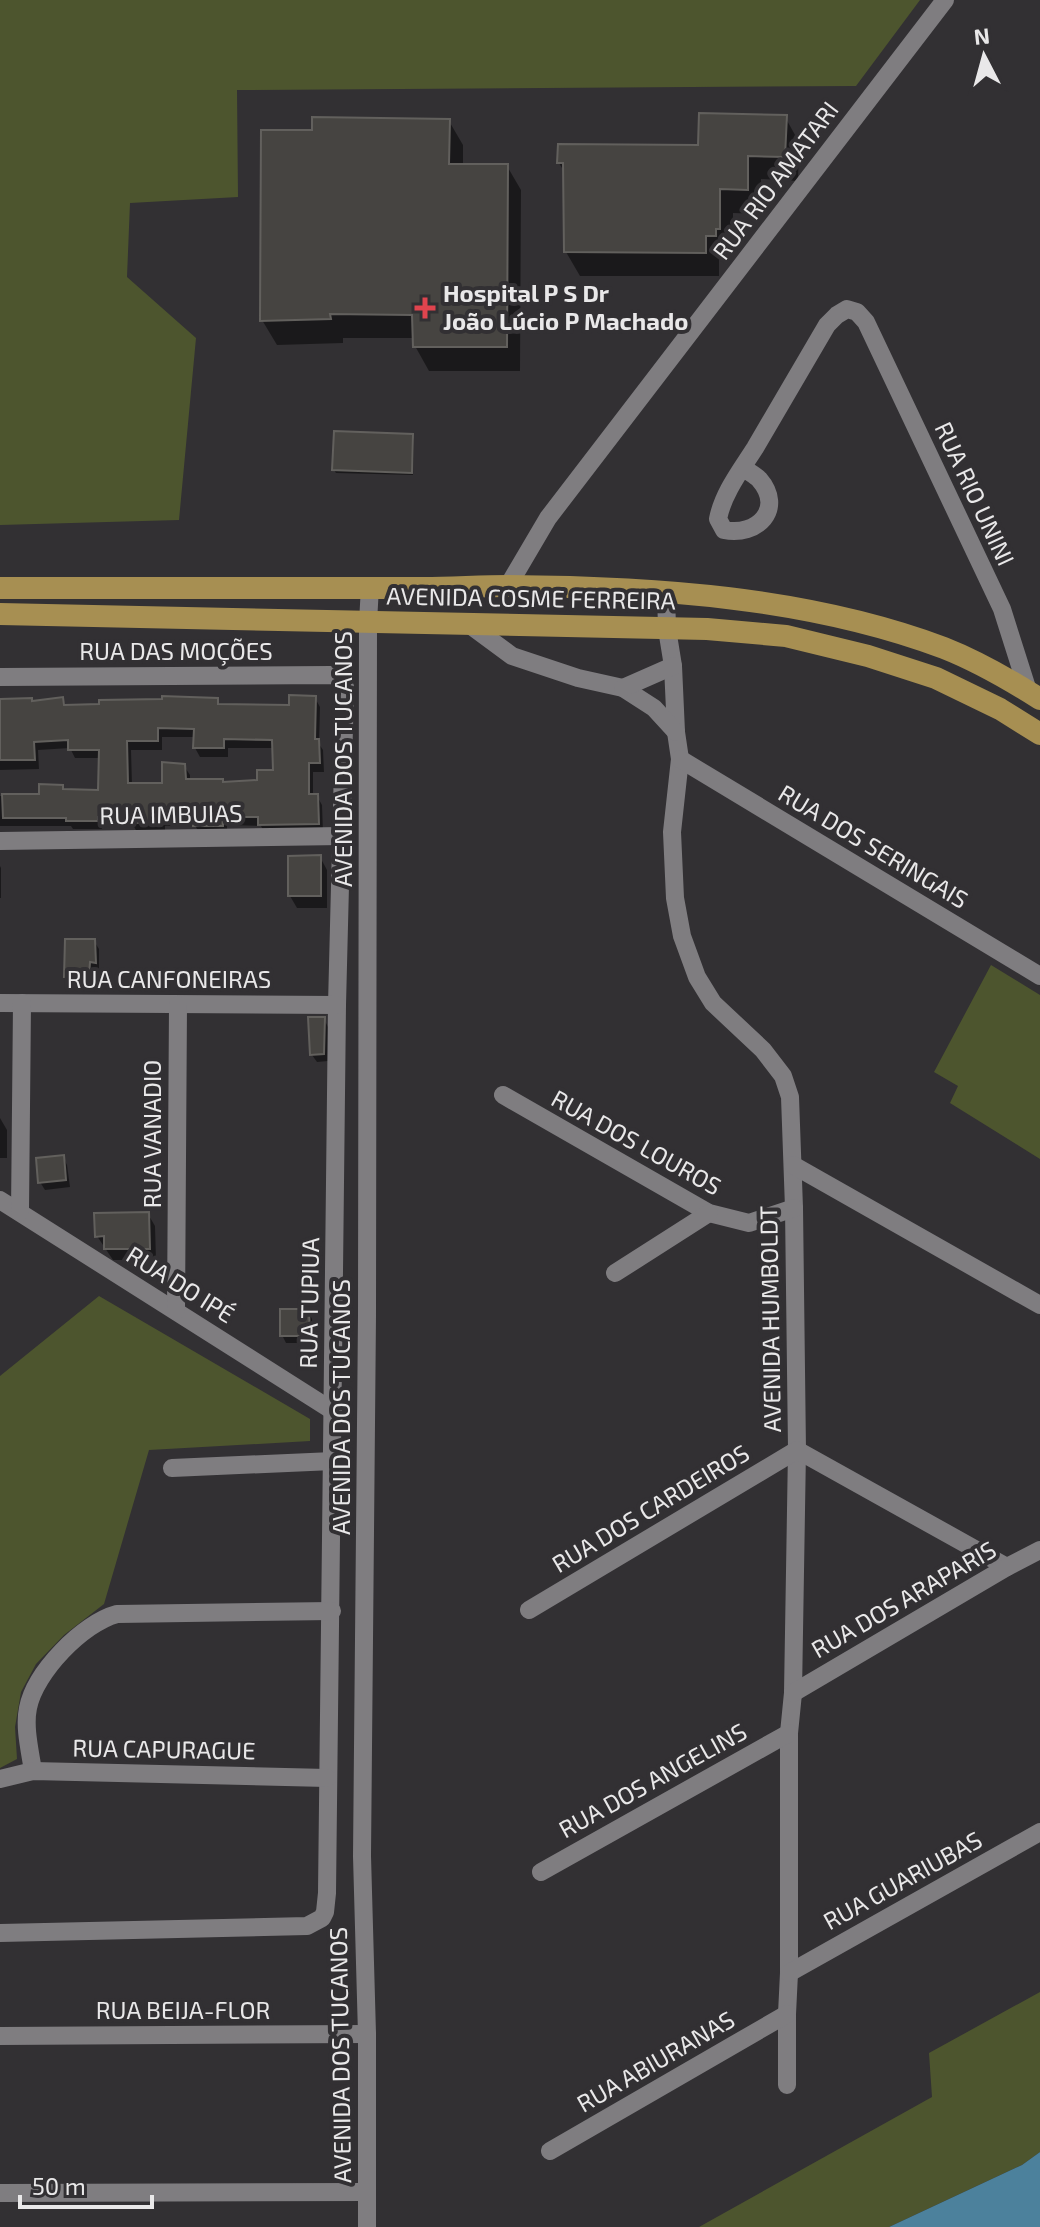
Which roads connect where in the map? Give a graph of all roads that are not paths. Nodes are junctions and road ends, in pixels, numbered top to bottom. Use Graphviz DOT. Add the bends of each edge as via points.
graph roads {
  1 [pos="945,0"];
  2 [pos="743,468"];
  3 [pos="508,586"];
  4 [pos="370,587"];
  5 [pos="0,588"];
  6 [pos="666,592"];
  7 [pos="0,614"];
  8 [pos="368,622"];
  9 [pos="470,625"];
  10 [pos="667,629"];
  11 [pos="673,666"];
  12 [pos="0,677"];
  13 [pos="345,687"];
  14 [pos="623,688"];
  15 [pos="1034,695"];
  16 [pos="676,732"];
  17 [pos="1040,734"];
  18 [pos="680,759"];
  19 [pos="342,836"];
  20 [pos="0,841"];
  21 [pos="1040,976"];
  22 [pos="0,1003"];
  23 [pos="22,1003"];
  24 [pos="178,1005"];
  25 [pos="337,1005"];
  26 [pos="503,1095"];
  27 [pos="793,1165"];
  28 [pos="0,1200"];
  29 [pos="794,1208"];
  30 [pos="20,1212"];
  31 [pos="709,1213"];
  32 [pos="615,1273"];
  33 [pos="1040,1305"];
  34 [pos="176,1311"];
  35 [pos="333,1411"];
  36 [pos="797,1450"];
  37 [pos="333,1461"];
  38 [pos="172,1468"];
  39 [pos="1040,1550"];
  40 [pos="1007,1567"];
  41 [pos="529,1610"];
  42 [pos="332,1611"];
  43 [pos="793,1693"];
  44 [pos="789,1733"];
  45 [pos="33,1771"];
  46 [pos="327,1778"];
  47 [pos="0,1779"];
  48 [pos="1040,1832"];
  49 [pos="541,1872"];
  50 [pos="0,1933"];
  51 [pos="789,1973"];
  52 [pos="787,2014"];
  53 [pos="367,2034"];
  54 [pos="0,2036"];
  55 [pos="787,2085"];
  56 [pos="550,2151"];
  57 [pos="367,2192"];
  58 [pos="0,2193"];
  59 [pos="367,2227"];
  1 -- 3 [label="street, RUA RIO AMATARI" via="548,518"];
  2 -- 15 [label="street, RUA RIO UNINI" via="827,325 847,309 857,312 1002,609"];
  3 -- 4 [label="main road, AVENIDA COSME FERREIRA"];
  3 -- 6 [label="main road, AVENIDA COSME FERREIRA"];
  4 -- 5 [label="main road, AVENIDA COSME FERREIRA"];
  4 -- 8 [label="street, AVENIDA DOS TUCANOS"];
  6 -- 10 [label="street, AVENIDA HUMBOLDT"];
  6 -- 15 [label="main road, AVENIDA COSME FERREIRA" via="833,616 900,633 947,649"];
  7 -- 8 [label="main road, AVENIDA COSME FERREIRA"];
  8 -- 9 [label="main road, AVENIDA COSME FERREIRA"];
  8 -- 53 [label="street, AVENIDA DOS TUCANOS" via="362,1856"];
  9 -- 10 [label="main road, AVENIDA COSME FERREIRA"];
  9 -- 14 [label="street" via="512,656"];
  10 -- 11 [label="street, AVENIDA HUMBOLDT"];
  10 -- 17 [label="main road, AVENIDA COSME FERREIRA" via="786,636 868,656 936,678"];
  11 -- 14 [label="street"];
  11 -- 16 [label="street, AVENIDA HUMBOLDT"];
  12 -- 13 [label="street, RUA DAS MOÇÕES" via="331,675 339,676"];
  13 -- 19 [label="street, RUA TUPIUA"];
  14 -- 16 [label="street" via="654,708"];
  16 -- 18 [label="street, AVENIDA HUMBOLDT"];
  18 -- 21 [label="street, RUA DOS SERINGAIS"];
  18 -- 27 [label="street, AVENIDA HUMBOLDT" via="672,832 682,936 713,1003 783,1076 790,1097"];
  19 -- 20 [label="street, RUA IMBUIAS"];
  19 -- 25 [label="street, RUA TUPIUA"];
  22 -- 23 [label="street, RUA CANFONEIRAS"];
  23 -- 24 [label="street, RUA CANFONEIRAS"];
  23 -- 30 [label="street"];
  24 -- 25 [label="street, RUA CANFONEIRAS"];
  24 -- 34 [label="street, RUA VANADIO"];
  25 -- 35 [label="street, RUA TUPIUA"];
  26 -- 31 [label="street, RUA DOS LOUROS"];
  27 -- 29 [label="street, AVENIDA HUMBOLDT"];
  27 -- 33 [label="street"];
  28 -- 30 [label="street, RUA DO IPÉ"];
  29 -- 31 [label="street, RUA DOS LOUROS" via="749,1223"];
  29 -- 36 [label="street, AVENIDA HUMBOLDT"];
  30 -- 34 [label="street, RUA DO IPÉ"];
  31 -- 32 [label="street"];
  34 -- 35 [label="street, RUA DO IPÉ"];
  35 -- 37 [label="street, RUA TUPIUA"];
  36 -- 40 [label="street"];
  36 -- 41 [label="street, RUA DOS CARDEIROS"];
  36 -- 43 [label="street, AVENIDA HUMBOLDT"];
  37 -- 38 [label="street"];
  37 -- 42 [label="street, RUA TUPIUA"];
  39 -- 40 [label="street, RUA DOS ARAPARIS"];
  40 -- 43 [label="street, RUA DOS ARAPARIS"];
  42 -- 45 [label="street" via="117,1614 100,1620 55,1660 30,1701"];
  42 -- 46 [label="street, RUA TUPIUA"];
  43 -- 44 [label="street, AVENIDA HUMBOLDT"];
  44 -- 49 [label="street, RUA DOS ANGELINS"];
  44 -- 51 [label="street, AVENIDA HUMBOLDT"];
  45 -- 46 [label="street, RUA CAPURAGUE"];
  45 -- 47 [label="street, RUA CAPURAGUE"];
  46 -- 50 [label="street, RUA TUPIUA" via="325,1912 307,1926"];
  48 -- 51 [label="street, RUA GUARIUBAS"];
  51 -- 52 [label="street, AVENIDA HUMBOLDT"];
  52 -- 55 [label="street, AVENIDA HUMBOLDT"];
  52 -- 56 [label="street, RUA ABIURANAS"];
  53 -- 54 [label="street, RUA BEIJA-FLOR"];
  53 -- 57 [label="street, AVENIDA DOS TUCANOS"];
  57 -- 58 [label="street"];
  57 -- 59 [label="street, AVENIDA DOS TUCANOS"];
}
